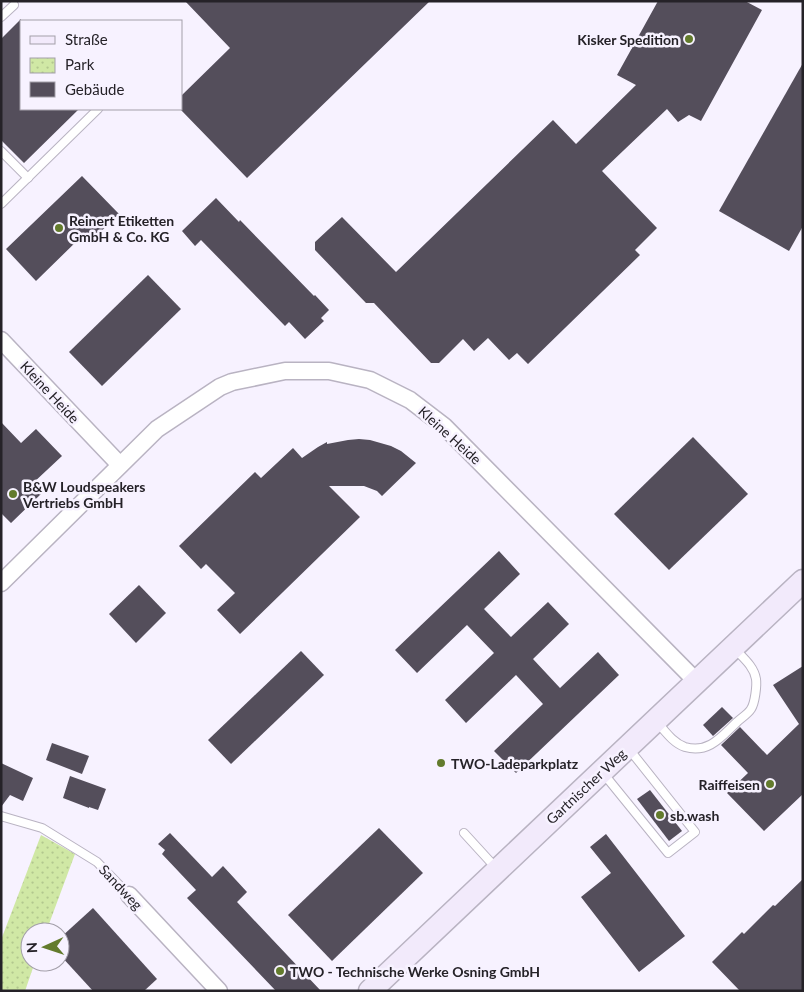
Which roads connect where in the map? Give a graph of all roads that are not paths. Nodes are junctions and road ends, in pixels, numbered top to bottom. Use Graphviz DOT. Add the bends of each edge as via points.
graph roads {
  1 [pos="14,5"];
  2 [pos="1,17"];
  3 [pos="97,110"];
  4 [pos="1,151"];
  5 [pos="28,178"];
  6 [pos="1,204"];
  7 [pos="1,340"];
  8 [pos="120,466"];
  9 [pos="803,581"];
  10 [pos="1,583"];
  11 [pos="733,647"];
  12 [pos="697,682"];
  13 [pos="656,721"];
  14 [pos="627,747"];
  15 [pos="602,771"];
  16 [pos="1,816"];
  17 [pos="464,833"];
  18 [pos="497,870"];
  19 [pos="129,895"];
  20 [pos="219,991"];
  21 [pos="370,991"];
  1 -- 2 [label="lane"];
  3 -- 5 [label="lane"];
  4 -- 5 [label="lane"];
  5 -- 6 [label="lane"];
  7 -- 8 [label="street, Kleine Heide"];
  8 -- 10 [label="street, Kleine Heide"];
  8 -- 12 [label="street, Kleine Heide" via="157,429 232,382 285,371 329,371 370,380 410,400 444,426"];
  9 -- 11 [label="street, Gartnischer Weg"];
  11 -- 12 [label="street, Gartnischer Weg"];
  11 -- 13 [label="lane" via="751,666 756,678 751,709 714,744 695,749 674,741"];
  12 -- 13 [label="street, Gartnischer Weg"];
  13 -- 14 [label="street, Gartnischer Weg"];
  14 -- 15 [label="street, Gartnischer Weg"];
  14 -- 15 [label="lane" via="695,832 668,853"];
  15 -- 18 [label="street, Gartnischer Weg"];
  16 -- 19 [label="lane, Sandweg" via="42,828 97,862"];
  17 -- 18 [label="lane"];
  18 -- 21 [label="street, Gartnischer Weg"];
  19 -- 20 [label="street, Sandweg"];
}
